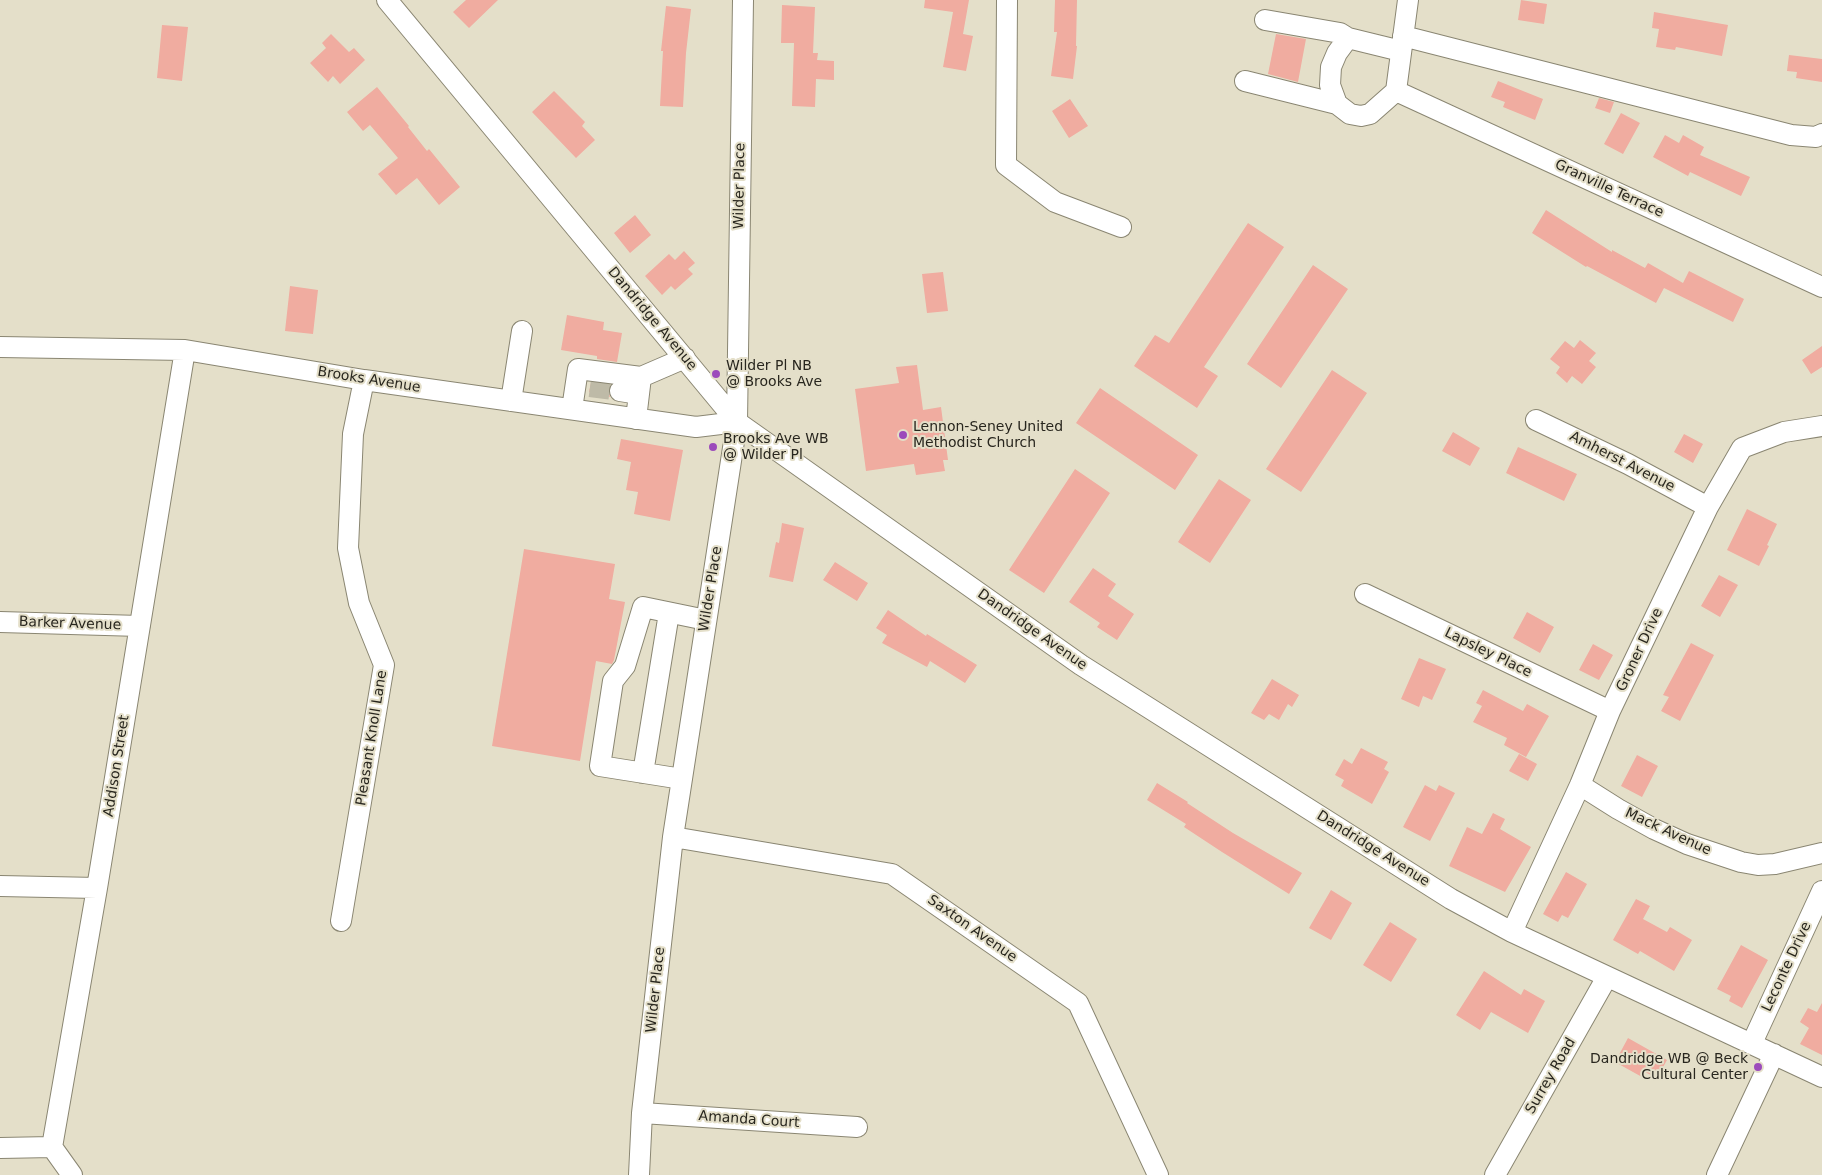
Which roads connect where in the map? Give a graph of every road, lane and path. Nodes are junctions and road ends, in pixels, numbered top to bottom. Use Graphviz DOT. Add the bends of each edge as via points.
graph roads {
  1 [pos="387,0"];
  2 [pos="743,0"];
  3 [pos="1007,0"];
  4 [pos="1408,0"];
  5 [pos="1265,20"];
  6 [pos="1348,38"];
  7 [pos="1402,44"];
  8 [pos="1245,82"];
  9 [pos="1396,91"];
  10 [pos="1337,104"];
  11 [pos="1822,134"];
  12 [pos="1121,227"];
  13 [pos="1822,287"];
  14 [pos="522,331"];
  15 [pos="0,348"];
  16 [pos="185,350"];
  17 [pos="685,358"];
  18 [pos="364,380"];
  19 [pos="632,386"];
  20 [pos="511,401"];
  21 [pos="572,409"];
  22 [pos="636,419"];
  23 [pos="1536,420"];
  24 [pos="737,422"];
  25 [pos="1822,426"];
  26 [pos="1708,506"];
  27 [pos="1365,594"];
  28 [pos="669,613"];
  29 [pos="706,620"];
  30 [pos="0,622"];
  31 [pos="140,626"];
  32 [pos="1610,712"];
  33 [pos="643,773"];
  34 [pos="682,779"];
  35 [pos="1580,785"];
  36 [pos="673,837"];
  37 [pos="1822,853"];
  38 [pos="0,886"];
  39 [pos="97,888"];
  40 [pos="1822,891"];
  41 [pos="341,921"];
  42 [pos="1512,932"];
  43 [pos="1607,977"];
  44 [pos="1752,1043"];
  45 [pos="1774,1054"];
  46 [pos="1822,1077"];
  47 [pos="642,1113"];
  48 [pos="856,1127"];
  49 [pos="52,1147"];
  50 [pos="0,1148"];
  51 [pos="72,1175"];
  52 [pos="639,1175"];
  53 [pos="1158,1175"];
  54 [pos="1495,1175"];
  55 [pos="1717,1175"];
  1 -- 17 [label="street, Dandridge Avenue"];
  2 -- 24 [label="street, Wilder Place"];
  3 -- 12 [label="street" via="1006,165 1055,202"];
  4 -- 7 [label="street"];
  5 -- 6 [label="street"];
  6 -- 7 [label="street"];
  6 -- 10 [label="street" via="1331,68 1330,85"];
  7 -- 9 [label="street"];
  7 -- 11 [label="street" via="1791,135 1816,137"];
  8 -- 10 [label="street"];
  9 -- 10 [label="street" via="1370,114 1362,116 1350,114"];
  9 -- 13 [label="street, Granville Terrace"];
  14 -- 20 [label="street"];
  15 -- 16 [label="street, Brooks Avenue"];
  16 -- 18 [label="street, Brooks Avenue"];
  16 -- 31 [label="street, Addison Street"];
  17 -- 19 [label="street"];
  17 -- 24 [label="street, Dandridge Avenue"];
  18 -- 20 [label="street, Brooks Avenue"];
  18 -- 41 [label="street, Pleasant Knoll Lane" via="353,434 348,548 359,603 384,665"];
  19 -- 21 [label="street" via="578,369 583,382"];
  19 -- 22 [label="street"];
  20 -- 21 [label="street, Brooks Avenue"];
  21 -- 22 [label="street, Brooks Avenue"];
  22 -- 24 [label="street, Brooks Avenue" via="696,427"];
  23 -- 26 [label="street, Amherst Avenue"];
  24 -- 29 [label="street, Wilder Place"];
  24 -- 42 [label="street, Dandridge Avenue" via="949,562 1081,665 1451,899"];
  25 -- 26 [label="street, Groner Drive" via="1784,432 1742,448"];
  26 -- 32 [label="street, Groner Drive"];
  27 -- 32 [label="street, Lapsley Place"];
  28 -- 29 [label="street"];
  28 -- 33 [label="street"];
  28 -- 33 [label="street" via="643,607 625,666 613,682 600,766"];
  29 -- 34 [label="street, Wilder Place"];
  30 -- 31 [label="street, Barker Avenue"];
  31 -- 39 [label="street, Addison Street"];
  32 -- 35 [label="street, Groner Drive"];
  33 -- 34 [label="street"];
  34 -- 36 [label="street, Wilder Place"];
  35 -- 37 [label="street, Mack Avenue" via="1654,829 1733,859 1758,865 1775,864"];
  35 -- 42 [label="street, Groner Drive"];
  36 -- 47 [label="street, Wilder Place"];
  36 -- 53 [label="street, Saxton Avenue" via="892,874 1078,1003"];
  38 -- 39 [label="street"];
  39 -- 49 [label="street, Addison Street"];
  40 -- 44 [label="street, Leconte Drive"];
  42 -- 43 [label="street, Dandridge Avenue"];
  43 -- 44 [label="street, Dandridge Avenue"];
  43 -- 54 [label="street, Surrey Road"];
  44 -- 45 [label="street, Dandridge Avenue"];
  45 -- 46 [label="street, Dandridge Avenue"];
  45 -- 55 [label="street"];
  47 -- 48 [label="street, Amanda Court"];
  47 -- 52 [label="street, Wilder Place"];
  49 -- 50 [label="street"];
  49 -- 51 [label="street"];
}
